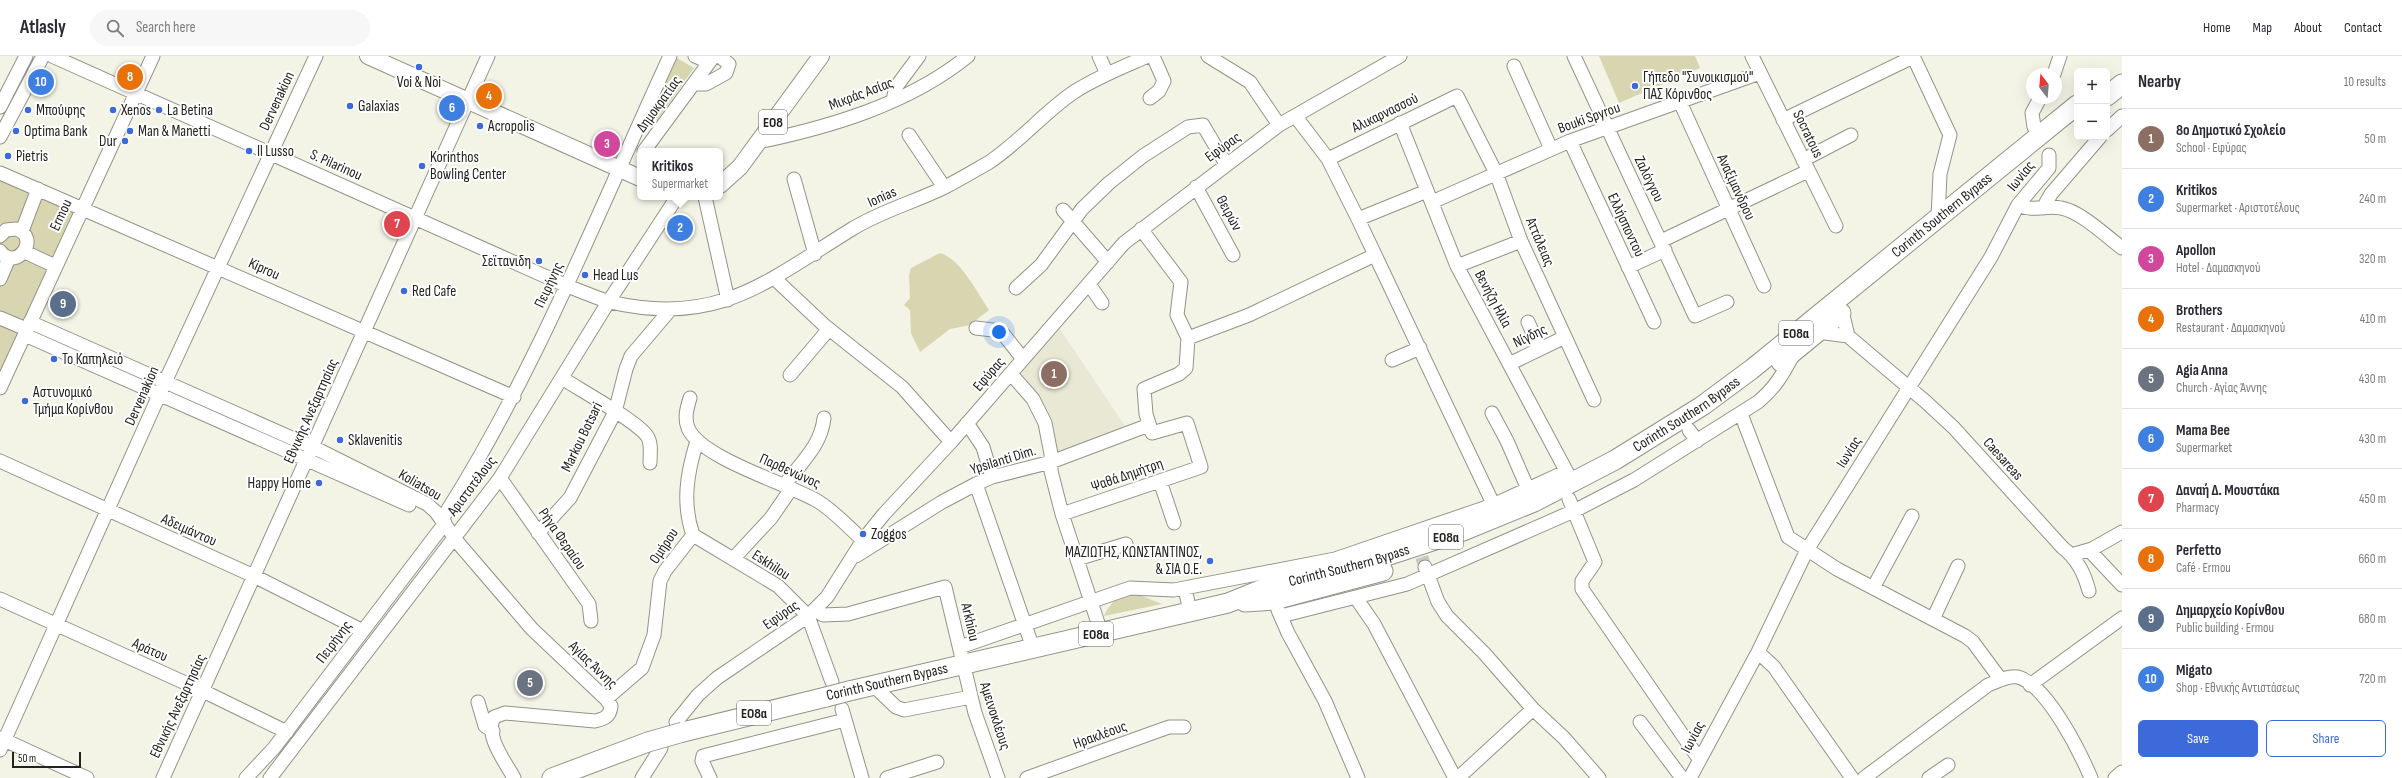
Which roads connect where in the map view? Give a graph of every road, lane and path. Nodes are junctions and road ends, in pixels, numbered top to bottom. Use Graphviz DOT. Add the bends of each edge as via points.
graph roads {
  1 [pos="26,56"];
  2 [pos="43,56"];
  3 [pos="52,56"];
  4 [pos="153,56"];
  5 [pos="316,56"];
  6 [pos="368,56"];
  7 [pos="488,56"];
  8 [pos="670,56"];
  9 [pos="695,56"];
  10 [pos="821,56"];
  11 [pos="919,56"];
  12 [pos="968,56"];
  13 [pos="1099,56"];
  14 [pos="1148,56"];
  15 [pos="1153,56"];
  16 [pos="1208,56"];
  17 [pos="1400,56"];
  18 [pos="1574,56"];
  19 [pos="1752,56"];
  20 [pos="1913,56"];
  21 [pos="2060,56"];
  22 [pos="714,58"];
  23 [pos="1514,66"];
  24 [pos="2056,68"];
  25 [pos="2122,69"];
  26 [pos="1760,73"];
  27 [pos="1107,74"];
  28 [pos="2110,79"];
  29 [pos="694,84"];
  30 [pos="2122,84"];
  31 [pos="2110,94"];
  32 [pos="136,95"];
  33 [pos="1457,96"];
  34 [pos="1150,98"];
  35 [pos="893,100"];
  36 [pos="468,101"];
  37 [pos="1680,102"];
  38 [pos="2037,104"];
  39 [pos="0,107"];
  40 [pos="2074,107"];
  41 [pos="2122,116"];
  42 [pos="1296,117"];
  43 [pos="1783,120"];
  44 [pos="1400,123"];
  45 [pos="2074,123"];
  46 [pos="1279,125"];
  47 [pos="2034,127"];
  48 [pos="2110,127"];
  49 [pos="1606,128"];
  50 [pos="909,135"];
  51 [pos="1851,135"];
  52 [pos="0,137"];
  53 [pos="2097,140"];
  54 [pos="1570,141"];
  55 [pos="758,142"];
  56 [pos="646,148"];
  57 [pos="1551,149"];
  58 [pos="270,153"];
  59 [pos="2049,155"];
  60 [pos="637,156"];
  61 [pos="1328,159"];
  62 [pos="1226,164"];
  63 [pos="1805,165"];
  64 [pos="618,169"];
  65 [pos="0,173"];
  66 [pos="1496,173"];
  67 [pos="637,177"];
  68 [pos="794,179"];
  69 [pos="723,181"];
  70 [pos="944,187"];
  71 [pos="1196,187"];
  72 [pos="36,188"];
  73 [pos="1430,196"];
  74 [pos="675,200"];
  75 [pos="706,200"];
  76 [pos="2018,205"];
  77 [pos="82,208"];
  78 [pos="1728,208"];
  79 [pos="2042,208"];
  80 [pos="1063,210"];
  81 [pos="416,217"];
  82 [pos="1938,218"];
  83 [pos="1358,219"];
  84 [pos="1074,222"];
  85 [pos="1836,226"];
  86 [pos="1141,229"];
  87 [pos="19,230"];
  88 [pos="0,236"];
  89 [pos="1521,241"];
  90 [pos="1663,246"];
  91 [pos="2122,248"];
  92 [pos="25,252"];
  93 [pos="815,254"];
  94 [pos="1234,254"];
  95 [pos="3,255"];
  96 [pos="1376,256"];
  97 [pos="1108,262"];
  98 [pos="55,266"];
  99 [pos="1457,266"];
  100 [pos="219,267"];
  101 [pos="1628,267"];
  102 [pos="0,279"];
  103 [pos="775,279"];
  104 [pos="1089,284"];
  105 [pos="567,286"];
  106 [pos="1764,286"];
  107 [pos="1016,288"];
  108 [pos="728,300"];
  109 [pos="609,302"];
  110 [pos="1727,302"];
  111 [pos="1102,303"];
  112 [pos="670,310"];
  113 [pos="1842,311"];
  114 [pos="0,318"];
  115 [pos="1528,322"];
  116 [pos="1654,322"];
  117 [pos="27,328"];
  118 [pos="976,328"];
  119 [pos="829,329"];
  120 [pos="364,331"];
  121 [pos="1818,332"];
  122 [pos="1848,336"];
  123 [pos="1565,337"];
  124 [pos="1188,338"];
  125 [pos="1420,348"];
  126 [pos="1540,349"];
  127 [pos="1795,351"];
  128 [pos="1023,359"];
  129 [pos="1392,360"];
  130 [pos="1509,364"];
  131 [pos="1011,374"];
  132 [pos="790,375"];
  133 [pos="562,378"];
  134 [pos="165,382"];
  135 [pos="1909,387"];
  136 [pos="0,388"];
  137 [pos="160,395"];
  138 [pos="514,397"];
  139 [pos="690,398"];
  140 [pos="1594,400"];
  141 [pos="615,412"];
  142 [pos="1492,413"];
  143 [pos="1741,414"];
  144 [pos="824,418"];
  145 [pos="967,423"];
  146 [pos="1149,425"];
  147 [pos="1693,435"];
  148 [pos="697,441"];
  149 [pos="951,442"];
  150 [pos="312,447"];
  151 [pos="307,459"];
  152 [pos="0,461"];
  153 [pos="1051,462"];
  154 [pos="650,463"];
  155 [pos="992,477"];
  156 [pos="500,478"];
  157 [pos="1160,481"];
  158 [pos="976,484"];
  159 [pos="787,488"];
  160 [pos="1570,491"];
  161 [pos="1531,495"];
  162 [pos="109,512"];
  163 [pos="1062,514"];
  164 [pos="1912,516"];
  165 [pos="444,521"];
  166 [pos="1503,522"];
  167 [pos="1174,524"];
  168 [pos="2122,532"];
  169 [pos="538,533"];
  170 [pos="453,536"];
  171 [pos="693,536"];
  172 [pos="863,540"];
  173 [pos="1126,544"];
  174 [pos="1806,550"];
  175 [pos="2089,550"];
  176 [pos="2072,554"];
  177 [pos="854,556"];
  178 [pos="733,559"];
  179 [pos="1077,559"];
  180 [pos="1336,564"];
  181 [pos="1958,566"];
  182 [pos="1426,572"];
  183 [pos="254,576"];
  184 [pos="2122,585"];
  185 [pos="1185,588"];
  186 [pos="1872,588"];
  187 [pos="2089,591"];
  188 [pos="1356,598"];
  189 [pos="0,599"];
  190 [pos="1091,601"];
  191 [pos="1228,603"];
  192 [pos="1278,608"];
  193 [pos="1190,612"];
  194 [pos="812,613"];
  195 [pos="2122,618"];
  196 [pos="1933,619"];
  197 [pos="591,621"];
  198 [pos="1024,623"];
  199 [pos="56,625"];
  200 [pos="363,631"];
  201 [pos="1102,632"];
  202 [pos="1033,648"];
  203 [pos="1758,652"];
  204 [pos="961,656"];
  205 [pos="2001,680"];
  206 [pos="2030,685"];
  207 [pos="874,686"];
  208 [pos="829,689"];
  209 [pos="203,691"];
  210 [pos="971,697"];
  211 [pos="606,699"];
  212 [pos="478,702"];
  213 [pos="1533,709"];
  214 [pos="1640,722"];
  215 [pos="680,727"];
  216 [pos="1184,727"];
  217 [pos="493,731"];
  218 [pos="286,732"];
  219 [pos="2,743"];
  220 [pos="654,745"];
  221 [pos="1699,759"];
  222 [pos="937,762"];
  223 [pos="1948,765"];
  224 [pos="2122,772"];
  225 [pos="511,777"];
  226 [pos="87,778"];
  227 [pos="162,778"];
  228 [pos="246,778"];
  229 [pos="270,778"];
  230 [pos="552,778"];
  231 [pos="642,778"];
  232 [pos="710,778"];
  233 [pos="862,778"];
  234 [pos="887,778"];
  235 [pos="998,778"];
  236 [pos="1027,778"];
  237 [pos="1358,778"];
  238 [pos="1455,778"];
  239 [pos="1458,778"];
  240 [pos="1599,778"];
  241 [pos="1682,778"];
  242 [pos="1690,778"];
  243 [pos="1852,778"];
  244 [pos="1864,778"];
  245 [pos="1929,778"];
  246 [pos="2091,778"];
  247 [pos="2115,778"];
  1 -- 39 [label="street"];
  2 -- 52 [label="street"];
  3 -- 32 [label="street, S. Pilarinou"];
  4 -- 32 [label="street, Ermou"];
  5 -- 58 [label="street, Dervenakion"];
  6 -- 36 [label="main road"];
  7 -- 36 [label="street, Εθνικής Ανεξαρτησίας"];
  8 -- 64 [label="street, Πειρήνης"];
  9 -- 22 [label="street"];
  10 -- 55 [label="main road, ΕΟ8"];
  11 -- 35 [label="street" via="896,87"];
  12 -- 35 [label="street, Μικράς Ασίας" via="923,86"];
  13 -- 27 [label="street"];
  14 -- 27 [label="street, Ionias"];
  15 -- 34 [label="street" via="1164,81 1159,91"];
  16 -- 46 [label="street" via="1250,82"];
  17 -- 42 [label="street, Εφύρας"];
  18 -- 49 [label="street, Ζαλόγγου"];
  19 -- 26 [label="street, Socratous"];
  20 -- 43 [label="street"];
  20 -- 82 [label="street" via="1950,135 1940,174"];
  21 -- 24 [label="street"];
  22 -- 29 [label="street, Δημοκρατίας"];
  22 -- 29 [label="street" via="729,64 726,73 706,84"];
  23 -- 57 [label="street"];
  25 -- 28 [label="highway"];
  26 -- 37 [label="street, Bouki Spyrou"];
  26 -- 43 [label="street, Socratous"];
  27 -- 70 [label="street, Ionias" via="1074,92 989,162"];
  29 -- 56 [label="street, Δημοκρατίας"];
  30 -- 31 [label="highway"];
  32 -- 58 [label="street, S. Pilarinou"];
  32 -- 77 [label="street, Ermou"];
  33 -- 44 [label="street, Αλικαρνασσού"];
  33 -- 66 [label="street, Αττάλειας"];
  35 -- 55 [label="street, Μικράς Ασίας" via="800,133"];
  36 -- 64 [label="main road"];
  36 -- 81 [label="street, Εθνικής Ανεξαρτησίας"];
  37 -- 49 [label="street, Bouki Spyrou"];
  37 -- 78 [label="street, Αναξίμανδρου"];
  38 -- 47 [label="street" via="2032,113"];
  40 -- 82 [label="highway, Corinth Southern Bypass / ΕΟ8α"];
  41 -- 48 [label="street"];
  42 -- 46 [label="street, Εφύρας"];
  42 -- 61 [label="street"];
  43 -- 63 [label="street, Socratous"];
  44 -- 61 [label="street, Αλικαρνασσού"];
  44 -- 73 [label="street, Βενήζη Ηλία"];
  45 -- 113 [label="highway, Corinth Southern Bypass / ΕΟ8α"];
  46 -- 62 [label="street, Εφύρας"];
  49 -- 54 [label="street, Bouki Spyrou"];
  49 -- 90 [label="street, Ζαλόγγου"];
  50 -- 70 [label="street"];
  51 -- 63 [label="street"];
  53 -- 79 [label="street"];
  54 -- 57 [label="street, Bouki Spyrou"];
  54 -- 101 [label="street, Ελλήσποντου"];
  55 -- 69 [label="main road, ΕΟ8" via="740,167"];
  57 -- 66 [label="street, Bouki Spyrou"];
  58 -- 81 [label="street, S. Pilarinou"];
  58 -- 100 [label="street, Dervenakion"];
  59 -- 76 [label="street, Ιωνίας" via="2049,168"];
  60 -- 64 [label="street, Δημοκρατίας"];
  61 -- 83 [label="street"];
  62 -- 71 [label="street, Εφύρας"];
  62 -- 84 [label="street" via="1203,125 1188,127 1143,156 1110,183 1082,209"];
  63 -- 78 [label="street"];
  63 -- 85 [label="street, Socratous"];
  64 -- 67 [label="main road"];
  64 -- 105 [label="street, Πειρήνης"];
  65 -- 72 [label="street, Kiprou"];
  66 -- 73 [label="street, Bouki Spyrou"];
  66 -- 89 [label="street, Αττάλειας"];
  68 -- 93 [label="street"];
  70 -- 93 [label="street, Ionias" via="860,225"];
  71 -- 86 [label="street, Εφύρας"];
  71 -- 94 [label="street, Θειρών"];
  72 -- 77 [label="street, Kiprou"];
  72 -- 87 [label="street"];
  73 -- 83 [label="street, Bouki Spyrou"];
  73 -- 99 [label="street, Βενήζη Ηλία"];
  74 -- 109 [label="street, Αριστοτέλους"];
  75 -- 108 [label="street"];
  76 -- 79 [label="street" via="2030,210"];
  76 -- 135 [label="street, Ιωνίας" via="1991,256"];
  77 -- 98 [label="street, Ermou"];
  77 -- 100 [label="street, Kiprou"];
  78 -- 90 [label="street"];
  78 -- 106 [label="street, Αναξίμανδρου"];
  79 -- 91 [label="street" via="2070,210"];
  80 -- 84 [label="street"];
  81 -- 105 [label="street, S. Pilarinou"];
  81 -- 120 [label="street, Εθνικής Ανεξαρτησίας"];
  82 -- 160 [label="highway, Corinth Southern Bypass / ΕΟ8α" via="1726,389"];
  83 -- 96 [label="street"];
  84 -- 97 [label="street"];
  84 -- 107 [label="street" via="1041,265"];
  86 -- 97 [label="street, Εφύρας" via="1124,243"];
  86 -- 124 [label="street" via="1181,282 1177,315"];
  87 -- 88 [label="street" via="6,230"];
  87 -- 92 [label="street" via="27,239"];
  89 -- 99 [label="street"];
  89 -- 123 [label="street, Αττάλειας"];
  90 -- 101 [label="street"];
  90 -- 110 [label="street, Ζαλόγγου" via="1695,316"];
  92 -- 95 [label="street" via="18,258"];
  92 -- 98 [label="street"];
  93 -- 103 [label="street, Ionias"];
  95 -- 102 [label="street"];
  96 -- 124 [label="street" via="1249,315"];
  96 -- 125 [label="street"];
  97 -- 104 [label="street, Εφύρας"];
  98 -- 117 [label="street, Ermou"];
  99 -- 130 [label="street, Βενήζη Ηλία"];
  100 -- 120 [label="street, Kiprou"];
  100 -- 134 [label="street, Dervenakion"];
  101 -- 116 [label="street, Ελλήσποντου"];
  103 -- 108 [label="street, Ionias"];
  103 -- 119 [label="street"];
  104 -- 111 [label="street"];
  104 -- 128 [label="street, Εφύρας"];
  105 -- 109 [label="street, S. Pilarinou"];
  105 -- 138 [label="street, Πειρήνης"];
  108 -- 112 [label="street, Ionias" via="700,308"];
  109 -- 112 [label="street, Ionias"];
  109 -- 133 [label="street, Αριστοτέλους"];
  112 -- 141 [label="street, Markou Botsari" via="632,356"];
  113 -- 121 [label="highway, Corinth Southern Bypass / ΕΟ8α"];
  113 -- 122 [label="street"];
  114 -- 117 [label="street"];
  115 -- 126 [label="street"];
  117 -- 134 [label="street, Koliatsou"];
  117 -- 136 [label="street, Ermou"];
  117 -- 137 [label="street, Koliatsou"];
  118 -- 128 [label="street" via="1001,331"];
  119 -- 132 [label="street"];
  119 -- 149 [label="street" via="902,387"];
  120 -- 138 [label="street, Kiprou"];
  120 -- 150 [label="street, Εθνικής Ανεξαρτησίας"];
  121 -- 122 [label="street"];
  121 -- 127 [label="highway, Corinth Southern Bypass / ΕΟ8α"];
  122 -- 135 [label="street, Caesareas"];
  123 -- 126 [label="street, Νίγδης"];
  123 -- 140 [label="street, Αττάλειας"];
  124 -- 146 [label="street" via="1186,368 1179,374 1150,385 1144,390"];
  125 -- 129 [label="street"];
  125 -- 166 [label="street"];
  126 -- 130 [label="street, Νίγδης"];
  127 -- 143 [label="street" via="1772,391"];
  127 -- 147 [label="highway, Corinth Southern Bypass / ΕΟ8α"];
  128 -- 131 [label="street, Εφύρας"];
  130 -- 160 [label="street, Βενήζη Ηλία"];
  131 -- 145 [label="street, Εφύρας"];
  131 -- 153 [label="street" via="1039,410 1045,423"];
  133 -- 141 [label="street"];
  133 -- 156 [label="street, Αριστοτέλους"];
  134 -- 137 [label="street, Dervenakion"];
  134 -- 150 [label="street, Koliatsou"];
  135 -- 174 [label="street, Ιωνίας"];
  135 -- 176 [label="street, Caesareas" via="1954,428 2062,547"];
  137 -- 151 [label="street, Koliatsou"];
  137 -- 162 [label="street, Dervenakion"];
  138 -- 165 [label="street, Πειρήνης"];
  139 -- 148 [label="street" via="686,411 687,426"];
  141 -- 154 [label="street" via="647,435 650,443"];
  141 -- 169 [label="street, Markou Botsari" via="570,498"];
  142 -- 161 [label="street"];
  143 -- 147 [label="street"];
  143 -- 174 [label="street" via="1788,537"];
  144 -- 159 [label="street" via="815,448 798,465"];
  145 -- 149 [label="street, Εφύρας"];
  145 -- 155 [label="street" via="983,447"];
  146 -- 153 [label="street, Ypsilanti Dim."];
  146 -- 157 [label="street, Ψαθά Δημήτρη" via="1152,433 1187,423 1201,467"];
  147 -- 160 [label="highway, Corinth Southern Bypass / ΕΟ8α" via="1621,471"];
  148 -- 159 [label="street, Παρθενώνος" via="747,470"];
  148 -- 171 [label="street, Ομήρου" via="690,462 686,501"];
  149 -- 172 [label="street, Εφύρας"];
  150 -- 151 [label="street, Εθνικής Ανεξαρτησίας"];
  150 -- 165 [label="street, Koliatsou" via="427,504"];
  151 -- 165 [label="street, Koliatsou"];
  151 -- 183 [label="street, Εθνικής Ανεξαρτησίας"];
  152 -- 162 [label="street, Αδειμάντου"];
  153 -- 155 [label="street, Ypsilanti Dim."];
  153 -- 163 [label="street"];
  155 -- 158 [label="street, Ypsilanti Dim."];
  156 -- 169 [label="street, Ρήγα Φεραίου"];
  156 -- 170 [label="street, Αριστοτέλους"];
  157 -- 163 [label="street, Ψαθά Δημήτρη"];
  157 -- 167 [label="street"];
  158 -- 177 [label="street, Ypsilanti Dim."];
  158 -- 198 [label="street"];
  159 -- 172 [label="street, Παρθενώνος" via="819,502"];
  159 -- 178 [label="street" via="771,518"];
  160 -- 161 [label="highway, Corinth Southern Bypass / ΕΟ8α"];
  160 -- 166 [label="highway, Corinth Southern Bypass / ΕΟ8α"];
  160 -- 221 [label="street, Βενήζη Ηλία" via="1595,562 1582,581 1582,589"];
  161 -- 166 [label="highway, Corinth Southern Bypass / ΕΟ8α"];
  162 -- 183 [label="street, Αδειμάντου"];
  162 -- 199 [label="street, Dervenakion"];
  163 -- 179 [label="street"];
  164 -- 186 [label="street"];
  165 -- 170 [label="street, Αγίας Άννης"];
  165 -- 200 [label="street, Πειρήνης"];
  166 -- 180 [label="highway, Corinth Southern Bypass / ΕΟ8α" via="1408,550"];
  166 -- 180 [label="street" via="1415,534"];
  166 -- 182 [label="street"];
  166 -- 192 [label="highway, Corinth Southern Bypass / ΕΟ8α" via="1425,558"];
  168 -- 175 [label="street"];
  169 -- 197 [label="street, Ρήγα Φεραίου" via="589,604"];
  170 -- 211 [label="street, Αγίας Άννης" via="532,629"];
  170 -- 229 [label="street, Αριστοτέλους"];
  171 -- 178 [label="street, Eskhilou"];
  171 -- 211 [label="street, Ομήρου" via="660,581 656,620 650,648 642,668"];
  172 -- 177 [label="street, Εφύρας"];
  173 -- 179 [label="street"];
  174 -- 186 [label="street"];
  174 -- 203 [label="street, Ιωνίας"];
  175 -- 176 [label="street"];
  175 -- 184 [label="street"];
  176 -- 187 [label="street, Caesareas" via="2084,573"];
  177 -- 194 [label="street, Εφύρας" via="827,597"];
  178 -- 194 [label="street, Eskhilou" via="778,586"];
  179 -- 190 [label="street"];
  180 -- 185 [label="street"];
  180 -- 191 [label="highway, Corinth Southern Bypass / ΕΟ8α"];
  181 -- 196 [label="street"];
  182 -- 188 [label="street" via="1407,584"];
  182 -- 213 [label="street" via="1446,616 1484,653"];
  183 -- 200 [label="street, Αδειμάντου"];
  183 -- 209 [label="street, Εθνικής Ανεξαρτησίας"];
  185 -- 190 [label="street" via="1160,591 1141,587 1130,588"];
  185 -- 193 [label="street"];
  186 -- 196 [label="street"];
  188 -- 192 [label="street"];
  188 -- 238 [label="street" via="1374,624"];
  189 -- 199 [label="street, Αράτου"];
  190 -- 198 [label="street"];
  190 -- 201 [label="street"];
  191 -- 192 [label="highway, Corinth Southern Bypass / ΕΟ8α"];
  191 -- 193 [label="highway, Corinth Southern Bypass / ΕΟ8α"];
  192 -- 237 [label="street" via="1288,633 1325,702"];
  193 -- 201 [label="highway, Corinth Southern Bypass / ΕΟ8α"];
  194 -- 204 [label="street, Arkhiou" via="848,614 945,587"];
  194 -- 208 [label="street, Eskhilou"];
  194 -- 215 [label="street, Εφύρας" via="717,678 698,695"];
  195 -- 206 [label="street"];
  196 -- 205 [label="street" via="1974,642"];
  198 -- 202 [label="street"];
  198 -- 204 [label="street"];
  199 -- 209 [label="street, Αράτου"];
  199 -- 219 [label="street, Dervenakion"];
  200 -- 218 [label="street, Πειρήνης"];
  201 -- 202 [label="highway, Corinth Southern Bypass / ΕΟ8α"];
  202 -- 204 [label="highway, Corinth Southern Bypass / ΕΟ8α"];
  203 -- 221 [label="street, Ιωνίας"];
  203 -- 243 [label="street" via="1774,667"];
  204 -- 207 [label="highway, Corinth Southern Bypass / ΕΟ8α"];
  204 -- 210 [label="street, Αμεινοκλέους"];
  205 -- 206 [label="street" via="2018,677"];
  205 -- 244 [label="street" via="1988,685 1964,702"];
  206 -- 246 [label="street" via="2045,698 2073,738"];
  207 -- 208 [label="highway, Corinth Southern Bypass / ΕΟ8α, bridge" via="849,692"];
  207 -- 210 [label="street" via="896,707 904,710"];
  208 -- 215 [label="highway, Corinth Southern Bypass / ΕΟ8α"];
  209 -- 218 [label="street, Αράτου"];
  209 -- 227 [label="street, Εθνικής Ανεξαρτησίας"];
  210 -- 235 [label="street, Αμεινοκλέους"];
  211 -- 217 [label="street, Αγίας Άννης" via="611,711 604,719 595,721 505,713 494,717"];
  212 -- 217 [label="street" via="485,726"];
  213 -- 239 [label="street"];
  213 -- 240 [label="street" via="1564,738"];
  214 -- 241 [label="street"];
  215 -- 220 [label="highway, Corinth Southern Bypass / ΕΟ8α, bridge"];
  216 -- 236 [label="street, Ηρακλέους" via="1169,727"];
  217 -- 225 [label="street"];
  218 -- 228 [label="street, Πειρήνης"];
  219 -- 226 [label="street"];
  220 -- 230 [label="highway, Corinth Southern Bypass / ΕΟ8α"];
  220 -- 231 [label="street"];
  221 -- 242 [label="street, Ιωνίας"];
  222 -- 234 [label="street"];
  223 -- 245 [label="street"];
  224 -- 247 [label="street"];
  232 -- 233 [label="street" via="702,761 703,756 844,714"];
}
